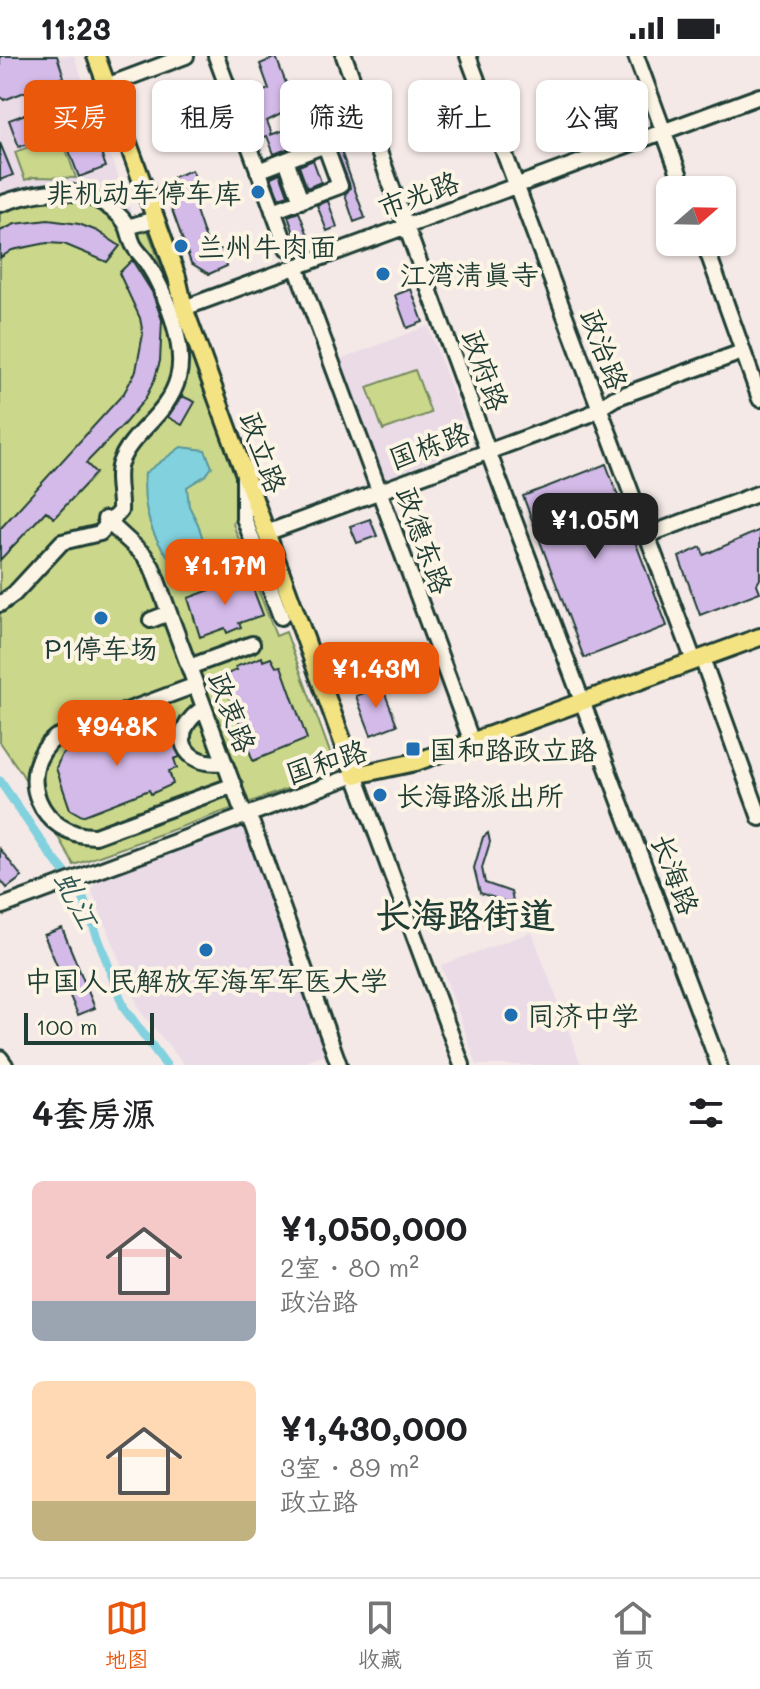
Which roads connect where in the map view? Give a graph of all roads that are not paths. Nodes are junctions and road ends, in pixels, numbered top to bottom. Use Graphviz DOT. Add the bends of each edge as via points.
graph roads {
  1 [pos="85,56"];
  2 [pos="96,56"];
  3 [pos="186,56"];
  4 [pos="216,56"];
  5 [pos="344,56"];
  6 [pos="468,56"];
  7 [pos="636,56"];
  8 [pos="98,80"];
  9 [pos="101,80"];
  10 [pos="121,80"];
  11 [pos="760,96"];
  12 [pos="664,130"];
  13 [pos="124,152"];
  14 [pos="128,152"];
  15 [pos="286,160"];
  16 [pos="258,171"];
  17 [pos="680,176"];
  18 [pos="516,185"];
  19 [pos="301,201"];
  20 [pos="0,204"];
  21 [pos="273,211"];
  22 [pos="148,221"];
  23 [pos="128,227"];
  24 [pos="406,228"];
  25 [pos="287,248"];
  26 [pos="709,256"];
  27 [pos="296,266"];
  28 [pos="184,308"];
  29 [pos="742,352"];
  30 [pos="760,399"];
  31 [pos="599,407"];
  32 [pos="488,451"];
  33 [pos="243,471"];
  34 [pos="379,490"];
  35 [pos="760,493"];
  36 [pos="107,521"];
  37 [pos="266,533"];
  38 [pos="648,535"];
  39 [pos="264,564"];
  40 [pos="0,604"];
  41 [pos="169,613"];
  42 [pos="151,620"];
  43 [pos="760,637"];
  44 [pos="252,644"];
  45 [pos="698,659"];
  46 [pos="189,667"];
  47 [pos="196,685"];
  48 [pos="583,701"];
  49 [pos="204,708"];
  50 [pos="472,742"];
  51 [pos="224,762"];
  52 [pos="355,775"];
  53 [pos="234,785"];
  54 [pos="760,818"];
  55 [pos="249,820"];
  56 [pos="0,907"];
  57 [pos="0,1058"];
  58 [pos="5,1065"];
  59 [pos="339,1065"];
  60 [pos="462,1065"];
  61 [pos="719,1065"];
  1 -- 8 [label="main road, 政立路"];
  2 -- 9 [label="main road, 政立路"];
  3 -- 10 [label="street"];
  4 -- 16 [label="street"];
  5 -- 24 [label="street, 政府路"];
  6 -- 18 [label="street, 政治路"];
  7 -- 12 [label="street"];
  11 -- 12 [label="street, 市光路"];
  12 -- 17 [label="street"];
  12 -- 18 [label="street, 市光路"];
  13 -- 22 [label="main road, 政立路"];
  14 -- 28 [label="main road, 政立路"];
  15 -- 16 [label="street"];
  15 -- 19 [label="street"];
  15 -- 19 [label="street" via="325,145 340,186"];
  16 -- 21 [label="street"];
  18 -- 24 [label="street, 市光路"];
  18 -- 31 [label="street, 政治路"];
  19 -- 21 [label="street"];
  20 -- 23 [label="street" via="43,192 79,194 111,209"];
  21 -- 25 [label="street"];
  22 -- 23 [label="street"];
  22 -- 28 [label="main road, 政立路"];
  23 -- 36 [label="street" via="131,242 160,288 181,358 166,407 120,463 120,511"];
  24 -- 27 [label="street, 市光路"];
  24 -- 32 [label="street, 政府路"];
  26 -- 29 [label="street"];
  27 -- 28 [label="street, 市光路"];
  27 -- 34 [label="street, 政德东路"];
  28 -- 33 [label="main road, 政立路"];
  29 -- 30 [label="street"];
  29 -- 31 [label="street, 国栋路"];
  31 -- 32 [label="street, 国栋路"];
  31 -- 38 [label="street, 政治路"];
  32 -- 34 [label="street, 国栋路"];
  32 -- 48 [label="street, 政府路"];
  33 -- 37 [label="main road, 政立路"];
  33 -- 39 [label="street" via="239,521"];
  34 -- 37 [label="street, 国栋路"];
  34 -- 50 [label="street, 政德东路"];
  35 -- 38 [label="street"];
  36 -- 40 [label="street" via="100,533 62,542"];
  36 -- 41 [label="street, 政衷路" via="144,555"];
  37 -- 39 [label="main road, 政立路"];
  38 -- 45 [label="street, 政治路"];
  39 -- 52 [label="main road, 政立路"];
  41 -- 42 [label="street"];
  41 -- 46 [label="street, 政衷路"];
  43 -- 45 [label="main road, 国和路"];
  44 -- 46 [label="street"];
  45 -- 48 [label="main road, 国和路"];
  45 -- 54 [label="street, 政治路"];
  46 -- 47 [label="street, 政衷路"];
  47 -- 49 [label="street, 政衷路"];
  47 -- 53 [label="street" via="66,732 47,744 33,777 43,809 70,833 95,836 165,816"];
  48 -- 50 [label="main road, 国和路"];
  48 -- 61 [label="street, 长海路"];
  49 -- 51 [label="street, 政衷路"];
  49 -- 51 [label="street" via="188,720 182,740 200,761"];
  50 -- 52 [label="main road, 国和路" via="416,762"];
  51 -- 53 [label="street, 政衷路"];
  52 -- 55 [label="street, 国和路"];
  52 -- 60 [label="street, 政立路"];
  53 -- 55 [label="street, 政衷路"];
  55 -- 56 [label="street, 国和路"];
  55 -- 59 [label="street, 政衷路"];
  57 -- 58 [label="street"];
}
